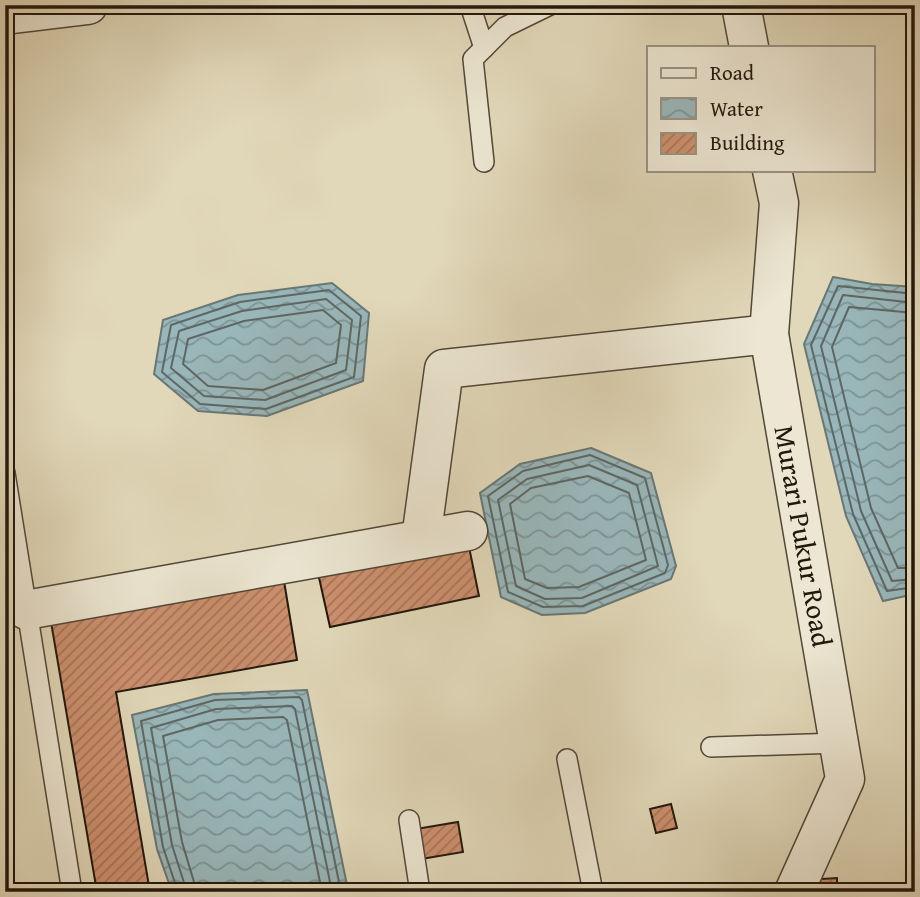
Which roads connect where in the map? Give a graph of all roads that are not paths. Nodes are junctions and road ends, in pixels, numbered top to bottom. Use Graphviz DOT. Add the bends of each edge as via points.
graph roads {
  1 [pos="88,5"];
  2 [pos="470,5"];
  3 [pos="550,5"];
  4 [pos="741,5"];
  5 [pos="5,15"];
  6 [pos="749,46"];
  7 [pos="484,48"];
  8 [pos="484,162"];
  9 [pos="772,172"];
  10 [pos="769,334"];
  11 [pos="5,473"];
  12 [pos="468,531"];
  13 [pos="421,539"];
  14 [pos="26,610"];
  15 [pos="839,743"];
  16 [pos="711,747"];
  17 [pos="567,759"];
  18 [pos="409,820"];
  19 [pos="790,891"];
  20 [pos="72,892"];
  21 [pos="420,892"];
  22 [pos="593,892"];
  1 -- 5 [label="street"];
  2 -- 7 [label="lane"];
  3 -- 7 [label="lane" via="505,27"];
  4 -- 6 [label="street"];
  7 -- 8 [label="lane" via="473,59"];
  9 -- 10 [label="street, Murari Pukur Road" via="779,203"];
  10 -- 13 [label="street" via="444,369"];
  10 -- 15 [label="street, Murari Pukur Road"];
  11 -- 14 [label="lane"];
  12 -- 13 [label="street"];
  13 -- 14 [label="street"];
  14 -- 20 [label="lane"];
  15 -- 16 [label="lane"];
  15 -- 19 [label="street, Murari Pukur Road" via="845,779"];
  17 -- 22 [label="lane"];
  18 -- 21 [label="lane"];
}
